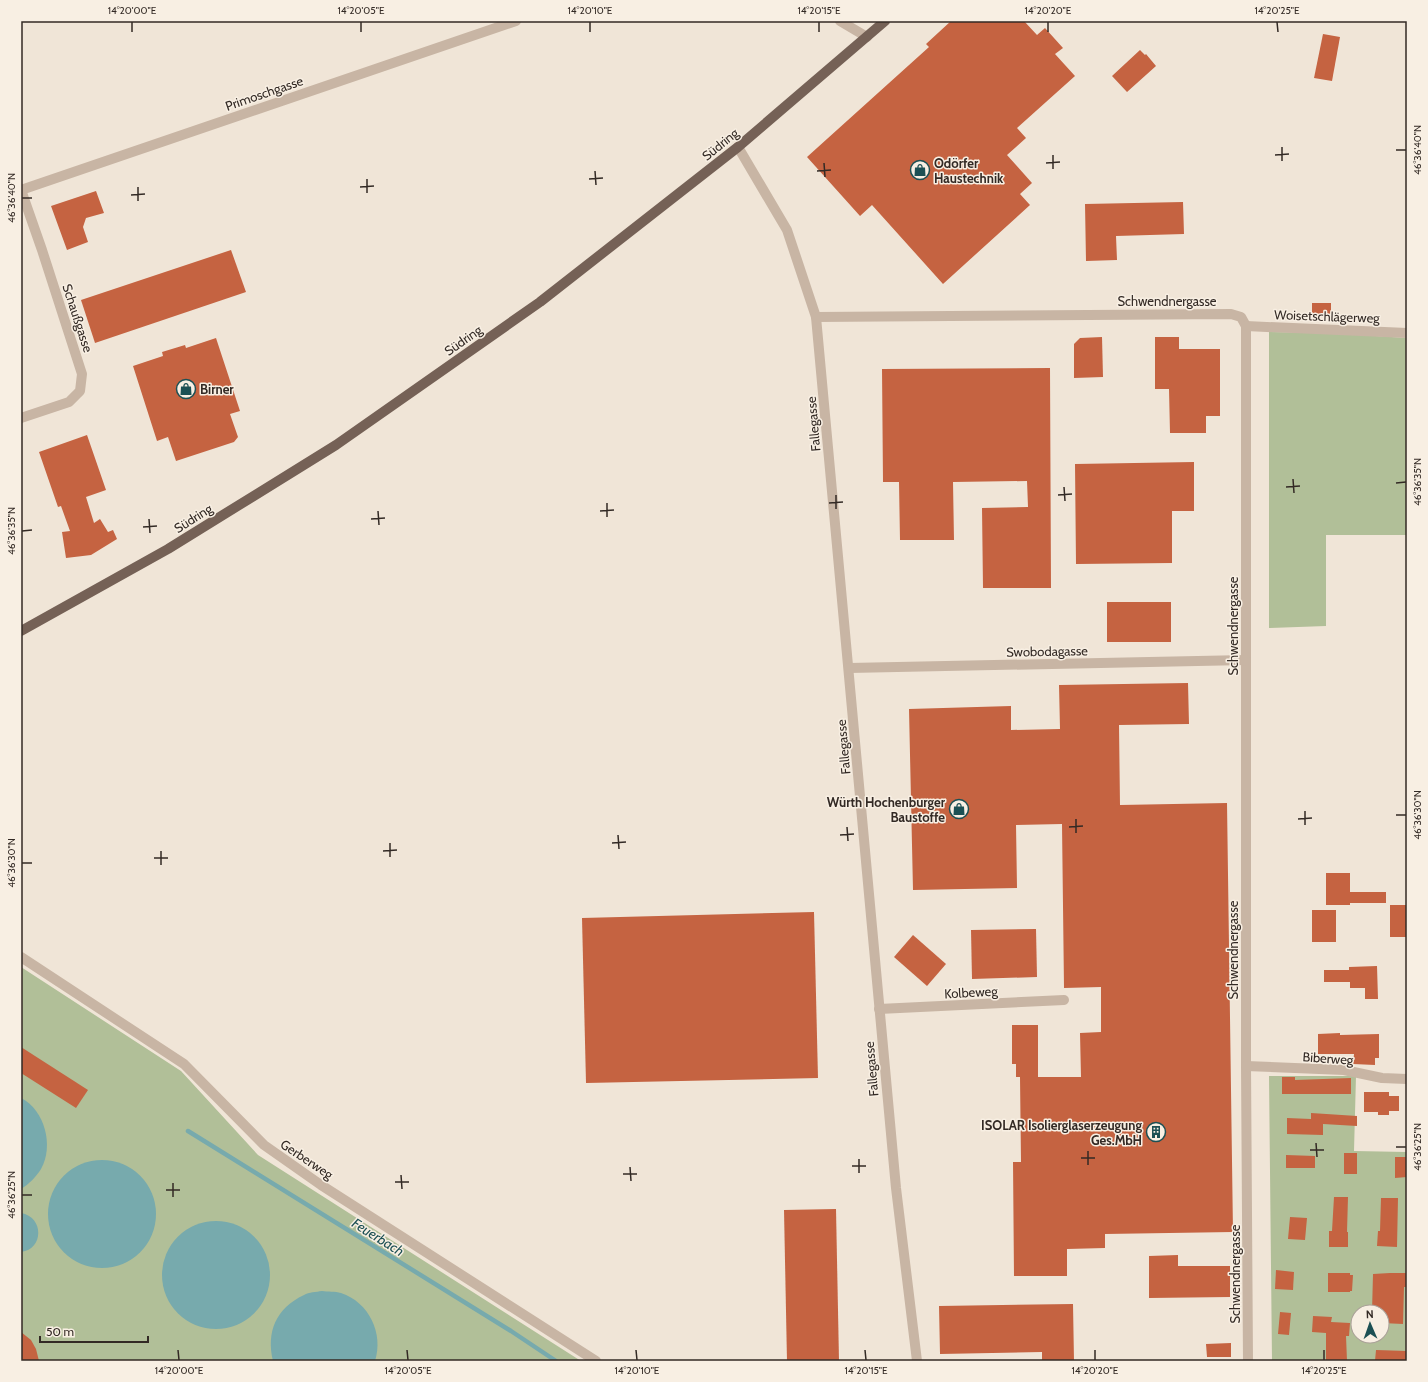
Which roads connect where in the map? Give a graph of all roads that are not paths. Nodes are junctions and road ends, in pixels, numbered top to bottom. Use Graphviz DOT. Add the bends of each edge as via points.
graph roads {
  1 [pos="516,21"];
  2 [pos="840,21"];
  3 [pos="885,21"];
  4 [pos="868,37"];
  5 [pos="738,147"];
  6 [pos="21,190"];
  7 [pos="816,317"];
  8 [pos="1246,326"];
  9 [pos="1407,333"];
  10 [pos="21,418"];
  11 [pos="21,631"];
  12 [pos="1246,660"];
  13 [pos="849,668"];
  14 [pos="21,957"];
  15 [pos="1064,1000"];
  16 [pos="879,1009"];
  17 [pos="1246,1066"];
  18 [pos="1407,1079"];
  19 [pos="596,1361"];
  20 [pos="917,1361"];
  21 [pos="1248,1361"];
  1 -- 6 [label="street, Primoschgasse"];
  2 -- 4 [label="street"];
  3 -- 4 [label="main road, Südring"];
  4 -- 5 [label="main road, Südring"];
  5 -- 7 [label="street, Fallegasse" via="787,230"];
  5 -- 11 [label="main road, Südring" via="540,302 336,445 168,549"];
  6 -- 10 [label="street, Schaußgasse" via="82,374 80,391 69,402"];
  7 -- 8 [label="street, Schwendnergasse" via="1231,314 1241,317"];
  7 -- 13 [label="street, Fallegasse"];
  8 -- 9 [label="street, Woisetschlägerweg"];
  8 -- 12 [label="street, Schwendnergasse"];
  12 -- 13 [label="street, Swobodagasse"];
  12 -- 17 [label="street, Schwendnergasse"];
  13 -- 16 [label="street, Fallegasse"];
  14 -- 19 [label="street, Gerberweg" via="184,1064 264,1146"];
  15 -- 16 [label="street, Kolbeweg"];
  16 -- 20 [label="street, Fallegasse" via="896,1188"];
  17 -- 18 [label="street, Biberweg" via="1344,1070 1382,1078"];
  17 -- 21 [label="street, Schwendnergasse"];
}
